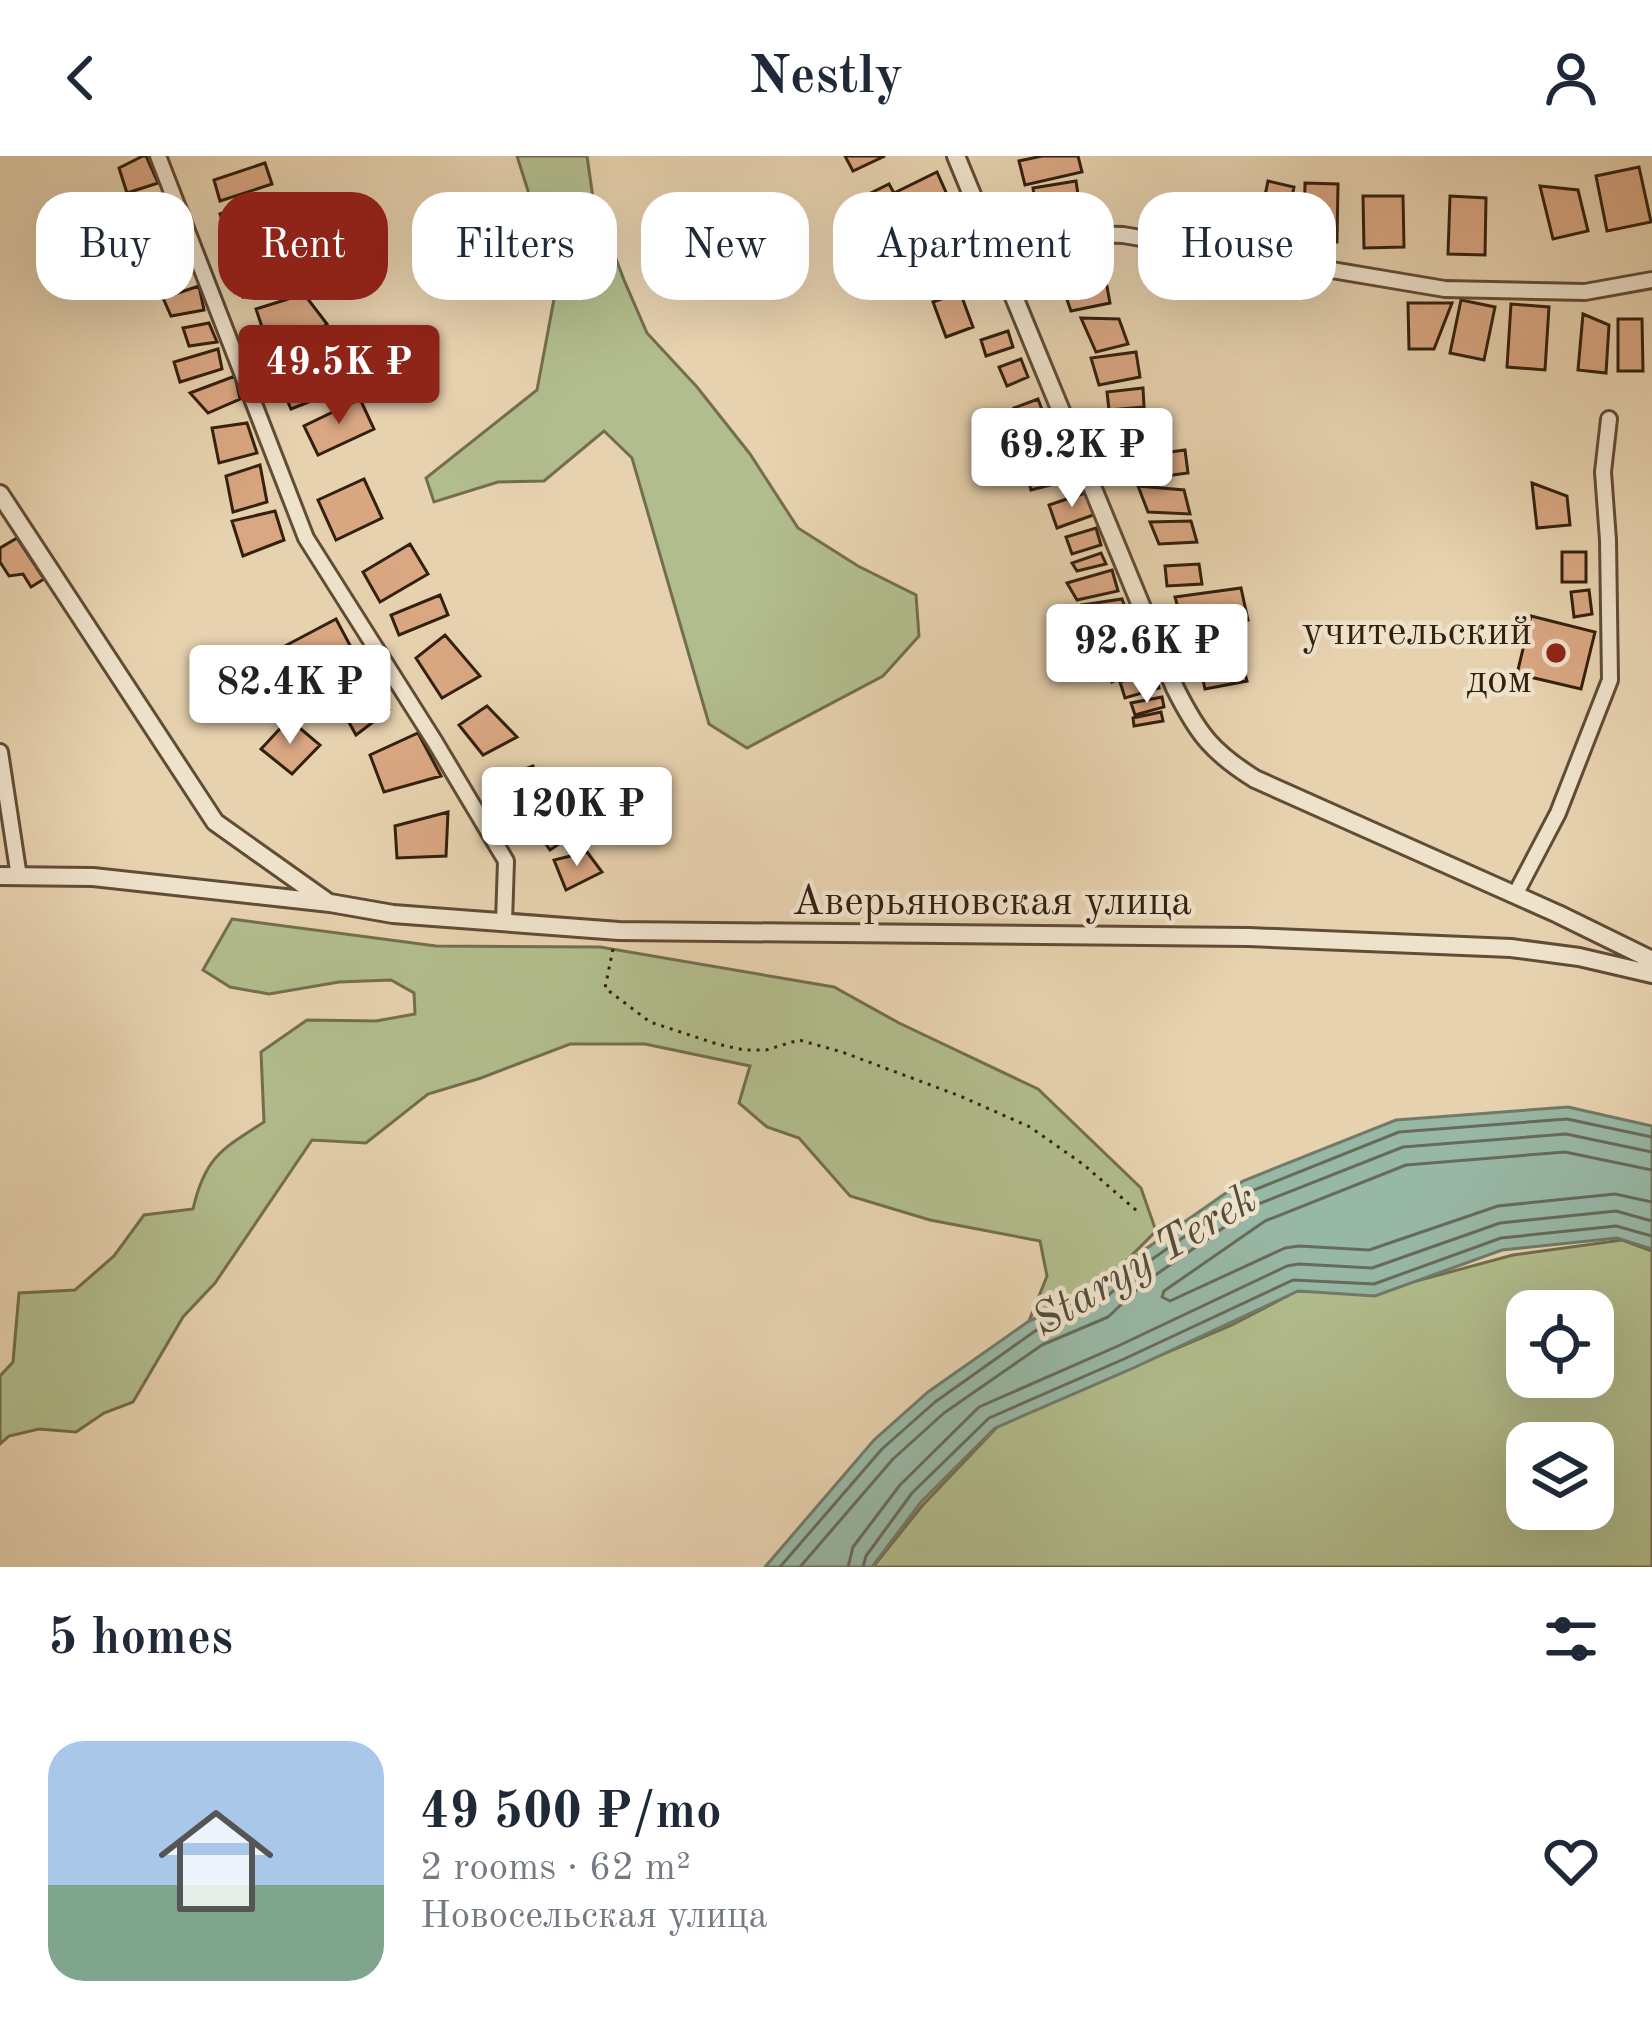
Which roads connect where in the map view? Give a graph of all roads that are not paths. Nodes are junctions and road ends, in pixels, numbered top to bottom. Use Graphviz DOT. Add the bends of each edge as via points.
graph roads {
  1 [pos="158,156"];
  2 [pos="956,156"];
  3 [pos="970,192"];
  4 [pos="1114,235"];
  5 [pos="1652,280"];
  6 [pos="1014,300"];
  7 [pos="1609,419"];
  8 [pos="0,494"];
  9 [pos="0,752"];
  10 [pos="9,877"];
  11 [pos="1515,895"];
  12 [pos="330,903"];
  13 [pos="504,922"];
  14 [pos="1652,960"];
  15 [pos="1652,974"];
  1 -- 13 [label="street" via="306,538 506,861"];
  2 -- 3 [label="street"];
  4 -- 5 [label="street" via="1445,289 1585,292"];
  6 -- 11 [label="street" via="1195,727 1256,779"];
  7 -- 11 [label="street" via="1603,472 1610,680 1558,813"];
  8 -- 12 [label="street" via="215,822"];
  9 -- 10 [label="street"];
  10 -- 12 [label="street, Аверьяновская улица"];
  11 -- 14 [label="street"];
  12 -- 13 [label="street, Аверьяновская улица"];
  13 -- 15 [label="street, Аверьяновская улица" via="620,931 1250,937 1511,948"];
}
